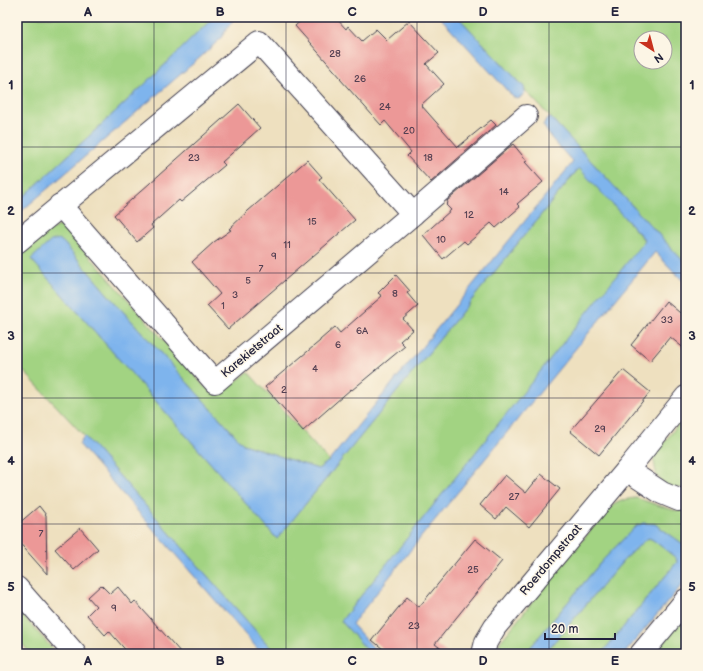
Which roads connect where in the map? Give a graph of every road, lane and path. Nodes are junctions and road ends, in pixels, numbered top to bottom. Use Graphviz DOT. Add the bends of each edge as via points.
graph roads {
  1 [pos="526,116"];
  2 [pos="60,205"];
  3 [pos="413,214"];
  4 [pos="17,242"];
  5 [pos="686,397"];
  6 [pos="627,470"];
  7 [pos="686,498"];
  8 [pos="17,588"];
  9 [pos="686,600"];
  10 [pos="75,654"];
  11 [pos="483,654"];
  12 [pos="640,654"];
  1 -- 3 [label="street, Karekietstraat"];
  2 -- 3 [label="street" via="259,42"];
  2 -- 3 [label="street, Karekietstraat" via="215,382"];
  2 -- 4 [label="street"];
  5 -- 6 [label="street, Roerdompstraat"];
  6 -- 7 [label="street" via="662,492 679,500"];
  6 -- 11 [label="street, Roerdompstraat" via="495,627 486,642"];
  8 -- 10 [label="street"];
  9 -- 12 [label="street"];
}
